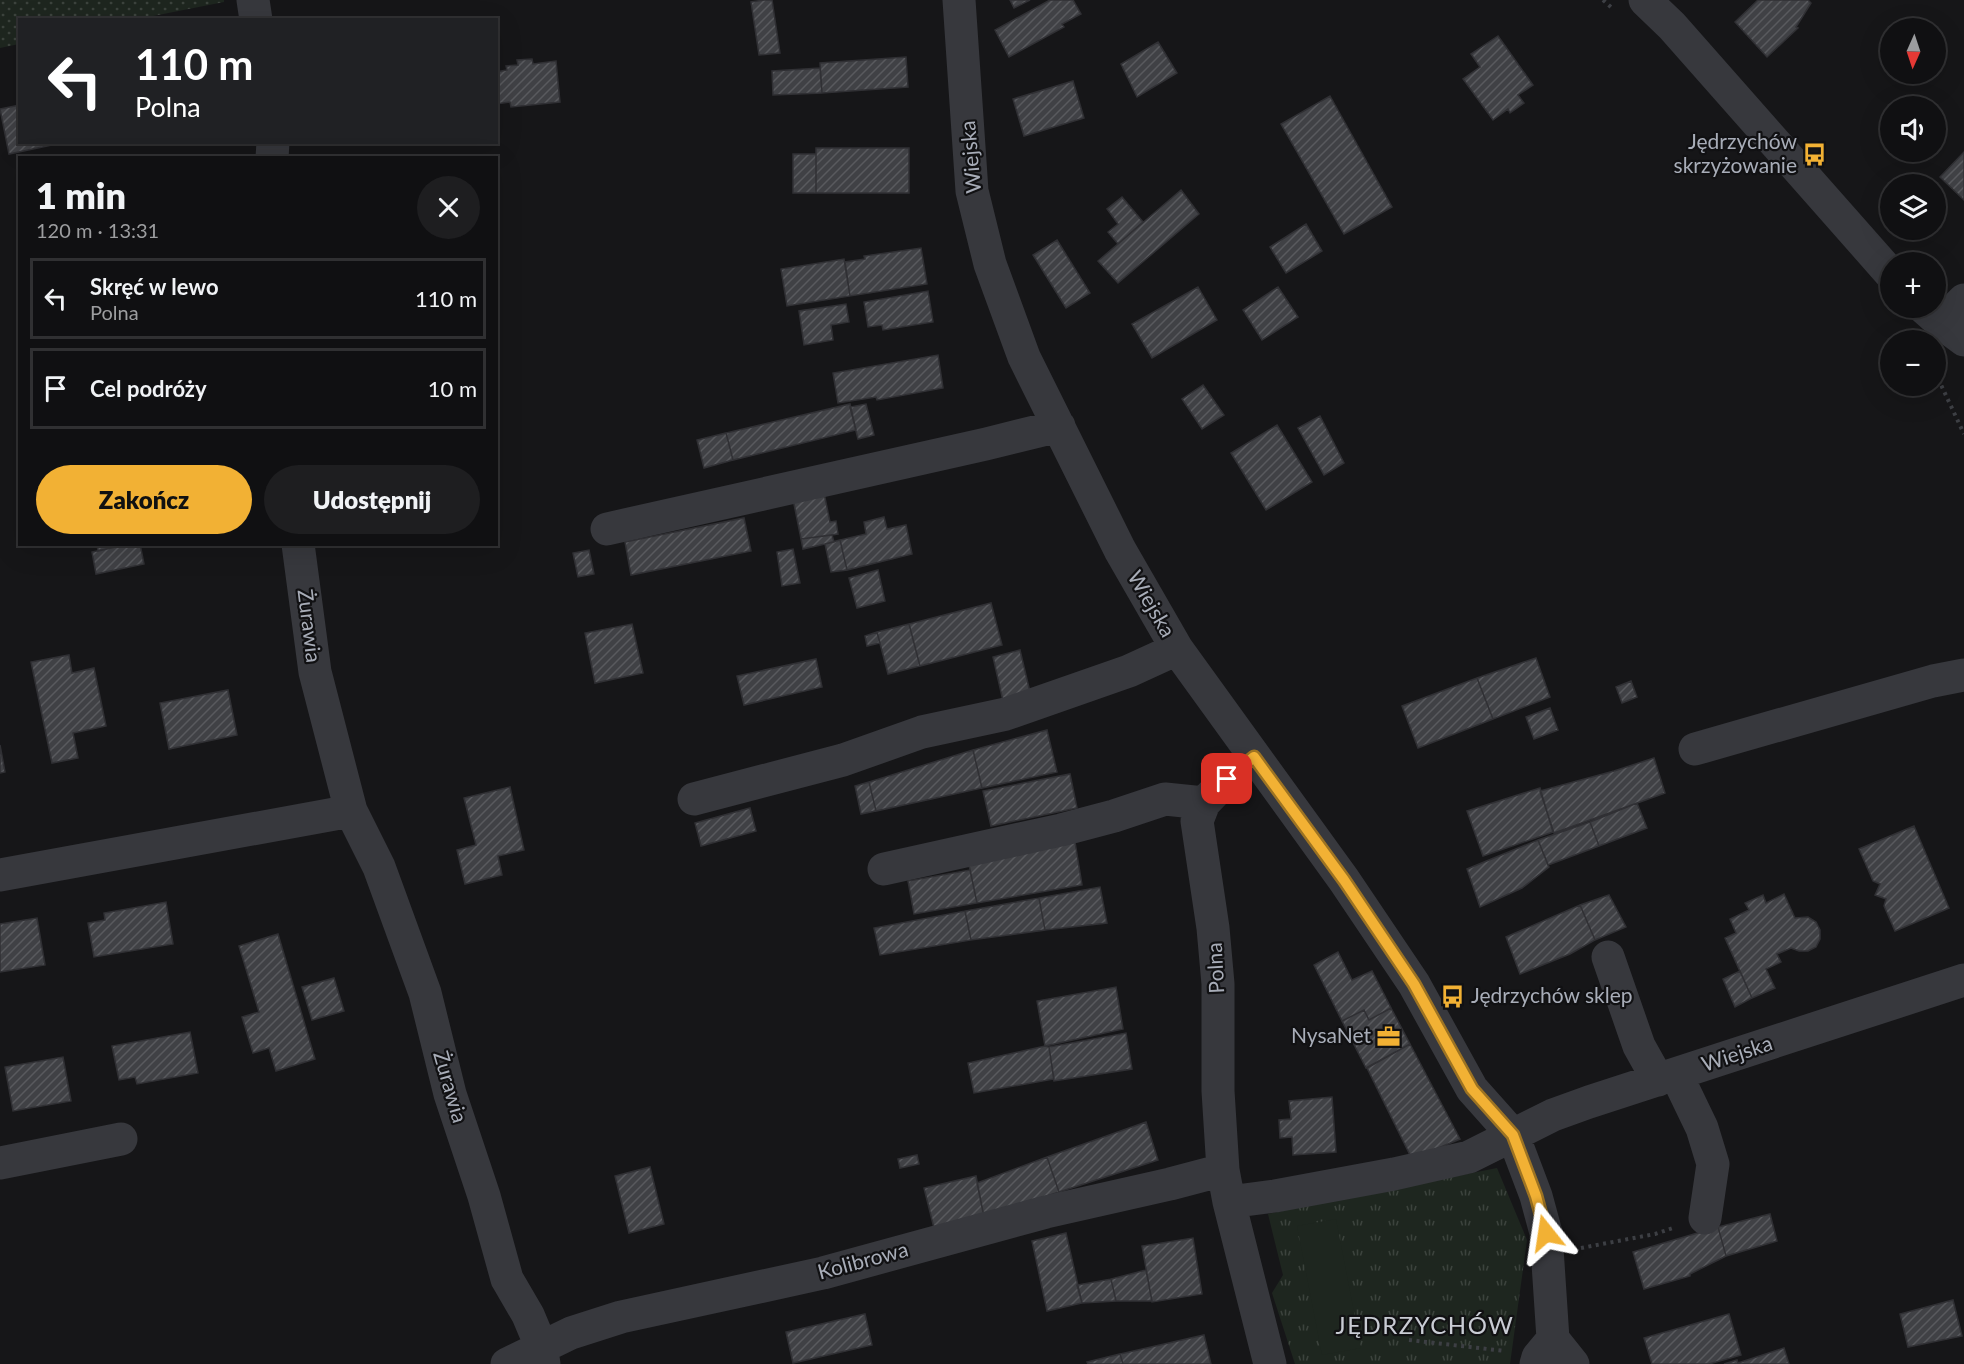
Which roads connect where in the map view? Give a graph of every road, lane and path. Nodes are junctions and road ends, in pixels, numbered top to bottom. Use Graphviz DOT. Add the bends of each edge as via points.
graph roads {
  1 [pos="253,0"];
  2 [pos="959,0"];
  3 [pos="1645,0"];
  4 [pos="256,18"];
  5 [pos="1880,262"];
  6 [pos="1964,300"];
  7 [pos="1943,324"];
  8 [pos="1946,396"];
  9 [pos="1059,426"];
  10 [pos="1964,435"];
  11 [pos="607,529"];
  12 [pos="298,546"];
  13 [pos="1177,649"];
  14 [pos="1964,675"];
  15 [pos="1695,749"];
  16 [pos="1254,757"];
  17 [pos="694,799"];
  18 [pos="1204,803"];
  19 [pos="351,811"];
  20 [pos="884,869"];
  21 [pos="0,875"];
  22 [pos="1608,957"];
  23 [pos="1964,980"];
  24 [pos="1667,1077"];
  25 [pos="1513,1135"];
  26 [pos="121,1139"];
  27 [pos="0,1163"];
  28 [pos="1223,1170"];
  29 [pos="1229,1202"];
  30 [pos="1705,1218"];
  31 [pos="1548,1254"];
  32 [pos="1409,1340"];
  33 [pos="542,1355"];
  34 [pos="1550,1356"];
  35 [pos="507,1364"];
  36 [pos="1269,1364"];
  1 -- 4 [label="street"];
  2 -- 9 [label="street, Wiejska" via="972,191 990,264 1024,357"];
  3 -- 5 [label="street"];
  6 -- 7 [label="street"];
  8 -- 10 [label="path"];
  9 -- 11 [label="street"];
  9 -- 13 [label="street, Wiejska" via="1120,550"];
  12 -- 19 [label="street, Żurawia" via="315,672"];
  13 -- 16 [label="street, Wiejska"];
  13 -- 17 [label="street" via="1129,671 1006,714 922,732 843,760"];
  14 -- 15 [label="street"];
  16 -- 18 [label="street"];
  16 -- 25 [label="street, Wiejska" via="1414,984 1472,1089"];
  18 -- 20 [label="street" via="1165,799 1061,830"];
  18 -- 28 [label="street, Polna" via="1197,821 1218,984"];
  19 -- 21 [label="street"];
  19 -- 33 [label="street, Żurawia" via="379,867 425,993 450,1094 507,1279 528,1315"];
  22 -- 24 [label="street" via="1639,1046"];
  23 -- 24 [label="street, Wiejska"];
  24 -- 25 [label="street, Wiejska" via="1553,1115"];
  24 -- 30 [label="street" via="1702,1128 1713,1164"];
  25 -- 29 [label="street" via="1469,1156 1404,1172"];
  25 -- 31 [label="street, Wiejska" via="1536,1196"];
  26 -- 27 [label="street"];
  28 -- 29 [label="street, Polna"];
  28 -- 33 [label="street, Kolibrowa" via="1046,1212 823,1273 621,1317 571,1333"];
  29 -- 36 [label="street, Polna"];
  30 -- 31 [label="path" via="1655,1234"];
  31 -- 34 [label="street, Wiejska"];
  32 -- 34 [label="path"];
  33 -- 35 [label="street, Kolibrowa"];
}
